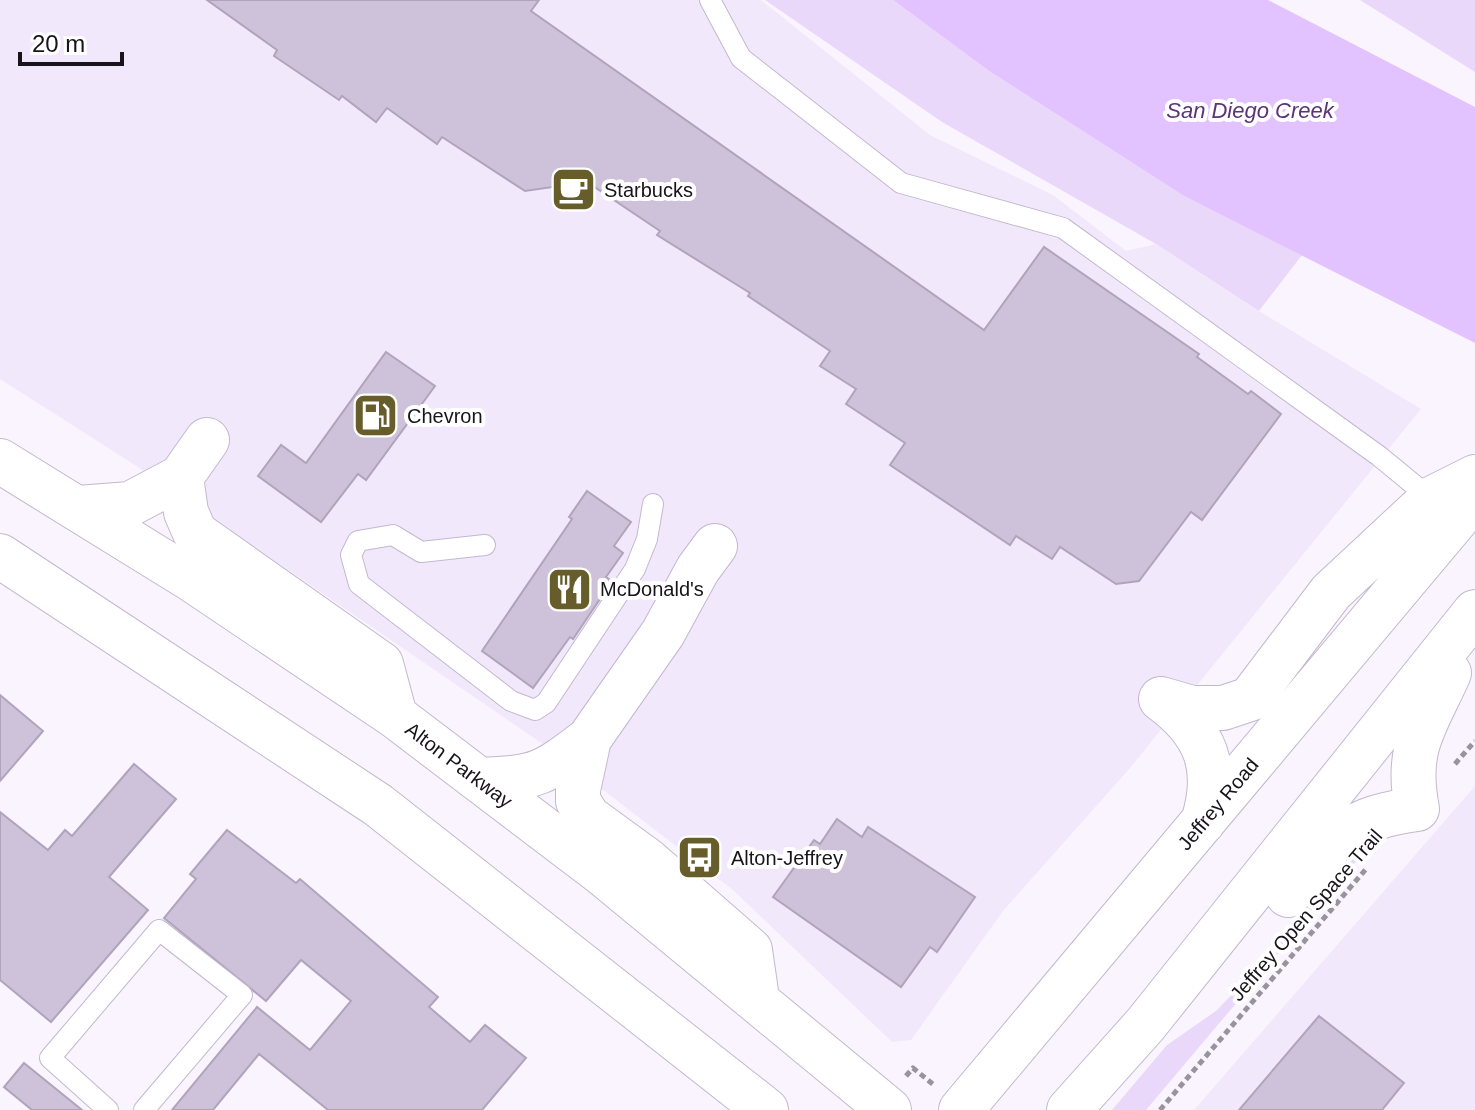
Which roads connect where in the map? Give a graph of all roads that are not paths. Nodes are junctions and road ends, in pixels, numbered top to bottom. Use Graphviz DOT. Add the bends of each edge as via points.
graph roads {
  1 [pos="710,0"];
  2 [pos="207,440"];
  3 [pos="0,461"];
  4 [pos="181,477"];
  5 [pos="1475,477"];
  6 [pos="653,504"];
  7 [pos="1454,505"];
  8 [pos="78,508"];
  9 [pos="485,545"];
  10 [pos="715,546"];
  11 [pos="0,556"];
  12 [pos="1475,614"];
  13 [pos="395,716"];
  14 [pos="589,739"];
  15 [pos="480,780"];
  16 [pos="1203,822"];
  17 [pos="757,999"];
  18 [pos="1145,1025"];
  19 [pos="108,1110"];
  20 [pos="144,1110"];
  21 [pos="766,1110"];
  22 [pos="889,1110"];
  23 [pos="961,1110"];
  24 [pos="1069,1110"];
  1 -- 7 [label="lane" via="741,58 901,183 1063,228"];
  2 -- 4 [label="main road"];
  3 -- 8 [label="main road, Alton Parkway"];
  4 -- 8 [label="main road" via="130,504"];
  4 -- 13 [label="main road" via="195,533 381,664"];
  5 -- 7 [label="main road"];
  6 -- 9 [label="lane" via="635,569 546,703 535,710 511,701 359,584 351,555 358,541 393,535 421,552"];
  7 -- 16 [label="main road, Jeffrey Road"];
  7 -- 16 [label="main road" via="1331,592 1250,699 1223,708 1192,708 1161,699 1185,717 1210,764 1212,794"];
  8 -- 13 [label="main road, Alton Parkway"];
  10 -- 14 [label="main road" via="663,633"];
  11 -- 21 [label="main road" via="378,805"];
  12 -- 18 [label="main road"];
  12 -- 18 [label="main road" via="1417,739 1411,777 1417,809 1376,814 1349,828 1323,851 1231,965"];
  13 -- 15 [label="main road, Alton Parkway"];
  14 -- 15 [label="main road" via="527,778"];
  14 -- 17 [label="main road" via="578,790 588,817 647,860 750,950"];
  15 -- 17 [label="main road, Alton Parkway"];
  16 -- 23 [label="main road, Jeffrey Road"];
  17 -- 22 [label="main road, Alton Parkway"];
  18 -- 24 [label="main road"];
  19 -- 20 [label="lane" via="50,1058 159,930 242,995"];
}
